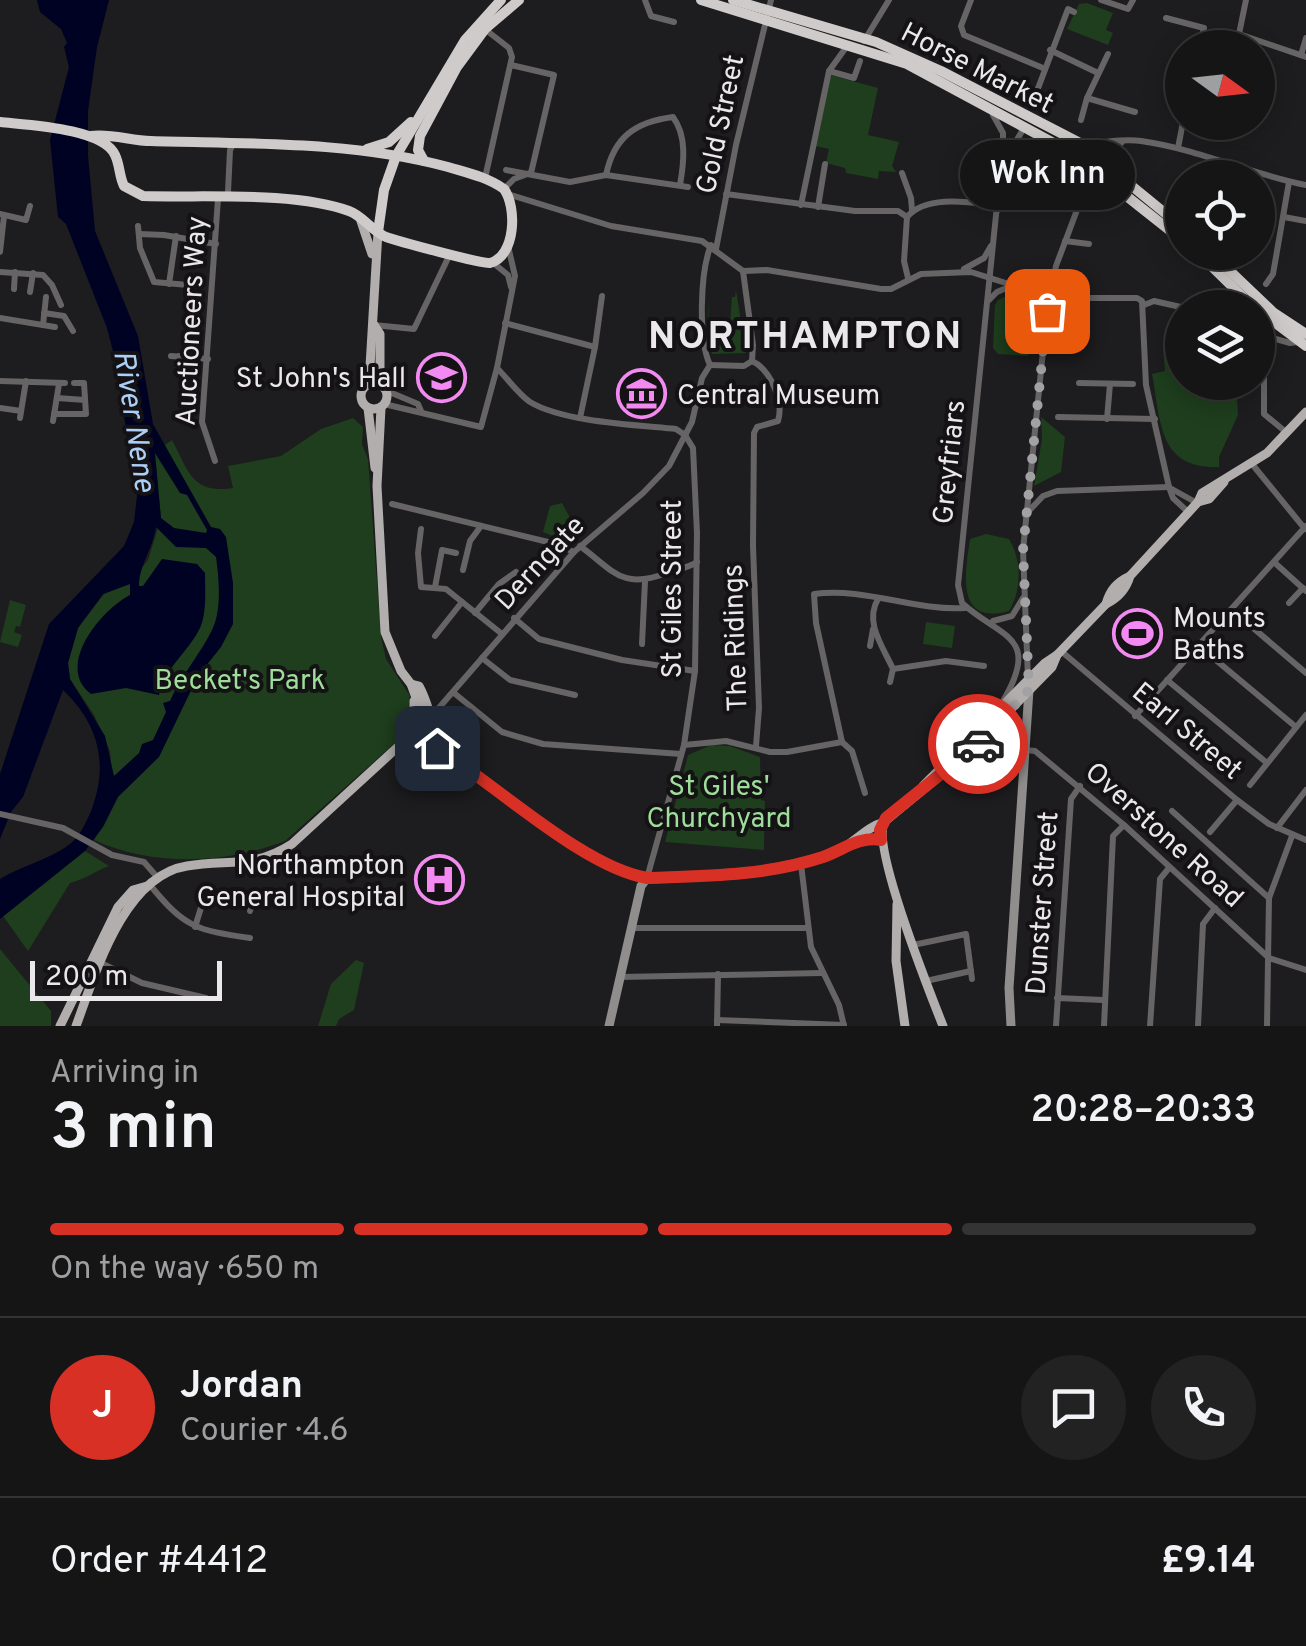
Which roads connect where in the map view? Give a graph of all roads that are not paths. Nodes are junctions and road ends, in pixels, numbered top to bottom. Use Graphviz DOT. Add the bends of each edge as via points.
graph roads {
  1 [pos="501,0"];
  2 [pos="519,0"];
  3 [pos="645,0"];
  4 [pos="700,0"];
  5 [pos="733,0"];
  6 [pos="889,0"];
  7 [pos="971,0"];
  8 [pos="1101,0"];
  9 [pos="1133,0"];
  10 [pos="1246,0"];
  11 [pos="768,11"];
  12 [pos="1074,12"];
  13 [pos="1166,18"];
  14 [pos="674,22"];
  15 [pos="818,25"];
  16 [pos="485,29"];
  17 [pos="1204,30"];
  18 [pos="1306,38"];
  19 [pos="866,39"];
  20 [pos="851,47"];
  21 [pos="1050,50"];
  22 [pos="1108,54"];
  23 [pos="1303,56"];
  24 [pos="887,57"];
  25 [pos="860,61"];
  26 [pos="510,68"];
  27 [pos="1044,68"];
  28 [pos="829,72"];
  29 [pos="1098,73"];
  30 [pos="1037,91"];
  31 [pos="1086,98"];
  32 [pos="426,105"];
  33 [pos="985,106"];
  34 [pos="1135,112"];
  35 [pos="1081,120"];
  36 [pos="0,122"];
  37 [pos="1028,123"];
  38 [pos="91,136"];
  39 [pos="130,139"];
  40 [pos="1180,140"];
  41 [pos="235,142"];
  42 [pos="1078,142"];
  43 [pos="1122,142"];
  44 [pos="1178,148"];
  45 [pos="1114,149"];
  46 [pos="362,151"];
  47 [pos="421,155"];
  48 [pos="116,156"];
  49 [pos="396,156"];
  50 [pos="1103,162"];
  51 [pos="825,164"];
  52 [pos="506,170"];
  53 [pos="902,172"];
  54 [pos="1094,172"];
  55 [pos="531,173"];
  56 [pos="606,176"];
  57 [pos="485,178"];
  58 [pos="1115,180"];
  59 [pos="1289,182"];
  60 [pos="1306,185"];
  61 [pos="506,192"];
  62 [pos="1084,192"];
  63 [pos="908,193"];
  64 [pos="726,194"];
  65 [pos="218,199"];
  66 [pos="231,199"];
  67 [pos="1000,200"];
  68 [pos="532,204"];
  69 [pos="801,205"];
  70 [pos="30,206"];
  71 [pos="818,207"];
  72 [pos="898,211"];
  73 [pos="998,211"];
  74 [pos="512,214"];
  75 [pos="909,214"];
  76 [pos="2,215"];
  77 [pos="1165,215"];
  78 [pos="359,216"];
  79 [pos="1284,217"];
  80 [pos="1306,221"];
  81 [pos="1165,225"];
  82 [pos="378,232"];
  83 [pos="176,236"];
  84 [pos="396,240"];
  85 [pos="994,240"];
  86 [pos="1065,241"];
  87 [pos="1,243"];
  88 [pos="216,244"];
  89 [pos="1089,244"];
  90 [pos="507,245"];
  91 [pos="714,247"];
  92 [pos="0,252"];
  93 [pos="450,254"];
  94 [pos="492,262"];
  95 [pos="376,266"];
  96 [pos="1215,270"];
  97 [pos="1229,270"];
  98 [pos="743,271"];
  99 [pos="958,271"];
  100 [pos="0,272"];
  101 [pos="15,272"];
  102 [pos="33,273"];
  103 [pos="908,278"];
  104 [pos="991,278"];
  105 [pos="169,284"];
  106 [pos="1266,284"];
  107 [pos="188,285"];
  108 [pos="1011,286"];
  109 [pos="511,288"];
  110 [pos="14,289"];
  111 [pos="1236,290"];
  112 [pos="30,292"];
  113 [pos="1051,292"];
  114 [pos="602,296"];
  115 [pos="46,297"];
  116 [pos="988,301"];
  117 [pos="1143,303"];
  118 [pos="1165,303"];
  119 [pos="62,306"];
  120 [pos="1047,311"];
  121 [pos="44,312"];
  122 [pos="0,318"];
  123 [pos="1275,321"];
  124 [pos="505,323"];
  125 [pos="42,325"];
  126 [pos="374,325"];
  127 [pos="55,327"];
  128 [pos="73,331"];
  129 [pos="1275,339"];
  130 [pos="1304,340"];
  131 [pos="595,347"];
  132 [pos="208,358"];
  133 [pos="752,361"];
  134 [pos="710,366"];
  135 [pos="498,368"];
  136 [pos="178,372"];
  137 [pos="0,380"];
  138 [pos="26,382"];
  139 [pos="66,383"];
  140 [pos="1079,384"];
  141 [pos="1110,384"];
  142 [pos="1133,384"];
  143 [pos="379,386"];
  144 [pos="57,398"];
  145 [pos="85,400"];
  146 [pos="1264,400"];
  147 [pos="382,406"];
  148 [pos="0,408"];
  149 [pos="368,408"];
  150 [pos="421,411"];
  151 [pos="1306,412"];
  152 [pos="1058,417"];
  153 [pos="580,418"];
  154 [pos="1155,419"];
  155 [pos="1108,420"];
  156 [pos="1288,434"];
  157 [pos="686,435"];
  158 [pos="217,444"];
  159 [pos="208,446"];
  160 [pos="1267,453"];
  161 [pos="676,454"];
  162 [pos="693,459"];
  163 [pos="215,461"];
  164 [pos="1252,464"];
  165 [pos="1266,478"];
  166 [pos="378,486"];
  167 [pos="1168,488"];
  168 [pos="1198,502"];
  169 [pos="392,504"];
  170 [pos="1188,512"];
  171 [pos="1025,515"];
  172 [pos="481,526"];
  173 [pos="1305,528"];
  174 [pos="422,529"];
  175 [pos="577,549"];
  176 [pos="456,553"];
  177 [pos="697,562"];
  178 [pos="1275,563"];
  179 [pos="463,570"];
  180 [pos="516,572"];
  181 [pos="644,581"];
  182 [pos="435,587"];
  183 [pos="1304,590"];
  184 [pos="1024,596"];
  185 [pos="878,599"];
  186 [pos="462,602"];
  187 [pos="1290,603"];
  188 [pos="967,607"];
  189 [pos="1232,610"];
  190 [pos="475,613"];
  191 [pos="514,618"];
  192 [pos="992,622"];
  193 [pos="432,623"];
  194 [pos="874,628"];
  195 [pos="502,634"];
  196 [pos="1028,643"];
  197 [pos="642,644"];
  198 [pos="870,646"];
  199 [pos="1199,646"];
  200 [pos="1059,653"];
  201 [pos="482,658"];
  202 [pos="1045,663"];
  203 [pos="984,666"];
  204 [pos="893,669"];
  205 [pos="695,671"];
  206 [pos="1306,673"];
  207 [pos="1168,680"];
  208 [pos="890,682"];
  209 [pos="1029,685"];
  210 [pos="412,688"];
  211 [pos="454,693"];
  212 [pos="575,695"];
  213 [pos="1018,702"];
  214 [pos="1006,703"];
  215 [pos="996,712"];
  216 [pos="1306,714"];
  217 [pos="1028,715"];
  218 [pos="1135,716"];
  219 [pos="429,719"];
  220 [pos="1296,727"];
  221 [pos="405,740"];
  222 [pos="842,742"];
  223 [pos="684,745"];
  224 [pos="756,746"];
  225 [pos="1026,750"];
  226 [pos="446,754"];
  227 [pos="681,754"];
  228 [pos="1267,763"];
  229 [pos="1250,784"];
  230 [pos="1080,786"];
  231 [pos="921,789"];
  232 [pos="1306,790"];
  233 [pos="865,793"];
  234 [pos="1237,800"];
  235 [pos="1172,810"];
  236 [pos="0,814"];
  237 [pos="884,822"];
  238 [pos="1124,825"];
  239 [pos="1278,828"];
  240 [pos="1210,832"];
  241 [pos="1292,836"];
  242 [pos="881,840"];
  243 [pos="1306,840"];
  244 [pos="851,844"];
  245 [pos="801,864"];
  246 [pos="1169,868"];
  247 [pos="647,878"];
  248 [pos="154,881"];
  249 [pos="898,896"];
  250 [pos="1270,898"];
  251 [pos="1215,908"];
  252 [pos="250,911"];
  253 [pos="196,928"];
  254 [pos="631,928"];
  255 [pos="808,928"];
  256 [pos="250,938"];
  257 [pos="914,948"];
  258 [pos="1269,958"];
  259 [pos="95,961"];
  260 [pos="918,964"];
  261 [pos="897,967"];
  262 [pos="1306,970"];
  263 [pos="822,973"];
  264 [pos="718,974"];
  265 [pos="619,977"];
  266 [pos="925,981"];
  267 [pos="206,998"];
  268 [pos="1058,998"];
  269 [pos="1103,1000"];
  270 [pos="717,1023"];
  271 [pos="764,1024"];
  272 [pos="811,1025"];
  273 [pos="60,1026"];
  274 [pos="76,1026"];
  275 [pos="608,1026"];
  276 [pos="844,1026"];
  277 [pos="905,1026"];
  278 [pos="943,1026"];
  279 [pos="1011,1026"];
  280 [pos="1056,1026"];
  281 [pos="1104,1026"];
  282 [pos="1150,1026"];
  283 [pos="1198,1026"];
  284 [pos="1267,1026"];
  1 -- 32 [label="highway" via="465,40"];
  2 -- 16 [label="highway"];
  3 -- 14 [label="street" via="651,16"];
  4 -- 11 [label="highway"];
  5 -- 11 [label="highway"];
  6 -- 19 [label="street"];
  7 -- 27 [label="street" via="964,35"];
  8 -- 9 [label="street" via="1128,8"];
  10 -- 23 [label="street" via="1238,34"];
  11 -- 15 [label="highway, Horse Market"];
  11 -- 20 [label="highway, Horse Market"];
  11 -- 64 [label="street, Gold Street"];
  12 -- 21 [label="street" via="1068,9"];
  13 -- 17 [label="street"];
  15 -- 19 [label="highway, Horse Market"];
  15 -- 20 [label="highway"];
  16 -- 26 [label="street" via="509,48"];
  16 -- 47 [label="highway" via="420,136"];
  18 -- 23 [label="street"];
  19 -- 20 [label="street"];
  19 -- 24 [label="highway"];
  19 -- 37 [label="highway, Horse Market" via="942,70"];
  20 -- 24 [label="highway, Horse Market"];
  20 -- 28 [label="street"];
  21 -- 27 [label="street"];
  21 -- 29 [label="street"];
  22 -- 29 [label="street"];
  24 -- 33 [label="highway, Horse Market"];
  25 -- 28 [label="street" via="854,78"];
  26 -- 55 [label="street" via="554,76"];
  26 -- 57 [label="street"];
  27 -- 30 [label="street"];
  28 -- 69 [label="street"];
  29 -- 31 [label="street"];
  31 -- 34 [label="street"];
  31 -- 35 [label="street"];
  32 -- 46 [label="highway" via="389,142"];
  32 -- 49 [label="highway"];
  33 -- 37 [label="highway, Horse Market"];
  33 -- 67 [label="street, Greyfriars" via="1003,133"];
  36 -- 38 [label="highway"];
  37 -- 42 [label="highway, Horse Market"];
  37 -- 54 [label="highway, Horse Market"];
  37 -- 67 [label="street, Greyfriars" via="1011,150"];
  38 -- 39 [label="highway"];
  38 -- 48 [label="highway"];
  39 -- 41 [label="highway"];
  39 -- 48 [label="highway"];
  40 -- 44 [label="street"];
  41 -- 46 [label="highway"];
  41 -- 66 [label="street"];
  42 -- 43 [label="street"];
  42 -- 50 [label="highway, Horse Market"];
  43 -- 44 [label="street"];
  43 -- 45 [label="street"];
  44 -- 59 [label="street"];
  45 -- 50 [label="street"];
  45 -- 58 [label="street"];
  46 -- 49 [label="highway"];
  47 -- 49 [label="highway"];
  47 -- 57 [label="highway"];
  48 -- 65 [label="highway" via="121,180 135,194"];
  49 -- 82 [label="highway"];
  50 -- 54 [label="street"];
  50 -- 58 [label="highway, Horse Market"];
  51 -- 71 [label="street"];
  52 -- 55 [label="street"];
  53 -- 63 [label="street"];
  54 -- 58 [label="highway, Horse Market"];
  54 -- 62 [label="street"];
  55 -- 56 [label="street" via="575,183"];
  55 -- 61 [label="street"];
  56 -- 56 [label="street" via="684,186 673,117 631,130 611,152"];
  57 -- 61 [label="highway"];
  58 -- 62 [label="street"];
  58 -- 77 [label="highway"];
  58 -- 81 [label="highway"];
  59 -- 60 [label="street"];
  59 -- 79 [label="street"];
  61 -- 68 [label="street"];
  61 -- 74 [label="highway"];
  62 -- 86 [label="street"];
  63 -- 72 [label="street" via="908,204"];
  63 -- 75 [label="street"];
  64 -- 69 [label="street"];
  64 -- 91 [label="street, Gold Street"];
  65 -- 66 [label="highway"];
  65 -- 88 [label="street, Auctioneers Way"];
  66 -- 78 [label="highway" via="288,200"];
  67 -- 73 [label="street, Greyfriars"];
  68 -- 74 [label="street"];
  68 -- 91 [label="street"];
  69 -- 71 [label="street"];
  70 -- 76 [label="street" via="26,220"];
  71 -- 72 [label="street"];
  72 -- 75 [label="street"];
  73 -- 75 [label="street" via="956,201"];
  73 -- 85 [label="street, Greyfriars"];
  74 -- 90 [label="highway"];
  75 -- 103 [label="street"];
  76 -- 87 [label="street"];
  78 -- 82 [label="highway"];
  78 -- 95 [label="main road"];
  79 -- 80 [label="street"];
  79 -- 106 [label="street"];
  82 -- 84 [label="highway"];
  82 -- 95 [label="main road"];
  83 -- 88 [label="street"];
  83 -- 105 [label="street"];
  83 -- 105 [label="street" via="138,230 154,282"];
  84 -- 93 [label="highway"];
  84 -- 95 [label="main road" via="382,247"];
  85 -- 99 [label="street" via="984,258"];
  85 -- 104 [label="street, Greyfriars"];
  86 -- 89 [label="street"];
  86 -- 113 [label="street"];
  87 -- 92 [label="street"];
  88 -- 132 [label="street, Auctioneers Way"];
  90 -- 94 [label="highway"];
  90 -- 109 [label="street" via="514,264"];
  91 -- 98 [label="street"];
  91 -- 134 [label="street, Gold Street" via="704,279"];
  93 -- 94 [label="highway"];
  93 -- 126 [label="street" via="414,330"];
  94 -- 109 [label="street"];
  95 -- 126 [label="main road"];
  96 -- 111 [label="highway"];
  97 -- 130 [label="highway"];
  98 -- 103 [label="street" via="881,289"];
  98 -- 133 [label="street"];
  99 -- 103 [label="street"];
  99 -- 104 [label="street"];
  100 -- 101 [label="street"];
  101 -- 102 [label="street"];
  101 -- 110 [label="street"];
  102 -- 112 [label="street"];
  102 -- 119 [label="street" via="50,282"];
  104 -- 108 [label="street"];
  104 -- 116 [label="street, Greyfriars"];
  105 -- 107 [label="street"];
  108 -- 116 [label="street"];
  108 -- 120 [label="street" via="1036,293"];
  109 -- 124 [label="street"];
  113 -- 117 [label="street"];
  113 -- 120 [label="street"];
  114 -- 131 [label="street"];
  115 -- 121 [label="street"];
  116 -- 188 [label="street, Greyfriars" via="959,564 960,598"];
  117 -- 118 [label="street"];
  117 -- 154 [label="street" via="1146,386"];
  120 -- 171 [label="street"];
  121 -- 125 [label="street"];
  121 -- 128 [label="street" via="64,316"];
  122 -- 125 [label="street"];
  123 -- 130 [label="highway"];
  124 -- 131 [label="street"];
  124 -- 135 [label="street"];
  125 -- 127 [label="street"];
  126 -- 143 [label="main road"];
  129 -- 130 [label="street"];
  131 -- 153 [label="street"];
  132 -- 136 [label="street" via="175,356"];
  132 -- 159 [label="street, Auctioneers Way" via="202,422"];
  133 -- 134 [label="street"];
  133 -- 224 [label="street, The Ridings" via="769,374 780,418 754,433"];
  134 -- 157 [label="street, Derngate"];
  135 -- 150 [label="street" via="481,427"];
  135 -- 153 [label="street" via="526,400"];
  137 -- 138 [label="street"];
  138 -- 139 [label="street"];
  138 -- 148 [label="street" via="21,414"];
  139 -- 144 [label="street"];
  139 -- 145 [label="street" via="84,384"];
  140 -- 141 [label="street"];
  141 -- 142 [label="street"];
  141 -- 155 [label="street"];
  143 -- 147 [label="main road"];
  143 -- 149 [label="main road" via="360,394"];
  143 -- 150 [label="street"];
  144 -- 145 [label="street"];
  144 -- 145 [label="street" via="54,417 85,416"];
  146 -- 156 [label="street" via="1264,414"];
  147 -- 149 [label="main road"];
  147 -- 150 [label="street"];
  147 -- 166 [label="main road"];
  149 -- 166 [label="main road"];
  151 -- 156 [label="main road"];
  152 -- 155 [label="street"];
  153 -- 157 [label="street"];
  154 -- 155 [label="street"];
  154 -- 167 [label="street"];
  156 -- 160 [label="main road"];
  157 -- 161 [label="street, Derngate"];
  157 -- 162 [label="street, St Giles Street"];
  158 -- 159 [label="street, Auctioneers Way"];
  159 -- 163 [label="street, Auctioneers Way"];
  160 -- 164 [label="main road"];
  160 -- 165 [label="street"];
  161 -- 162 [label="street"];
  161 -- 175 [label="street, Derngate" via="643,493"];
  162 -- 177 [label="street, St Giles Street"];
  164 -- 165 [label="street"];
  164 -- 168 [label="main road"];
  165 -- 173 [label="street"];
  166 -- 210 [label="main road" via="385,632"];
  167 -- 168 [label="street"];
  167 -- 170 [label="street"];
  167 -- 171 [label="street" via="1058,491 1042,496"];
  168 -- 170 [label="main road"];
  169 -- 172 [label="street"];
  170 -- 200 [label="main road" via="1115,600"];
  171 -- 184 [label="street"];
  172 -- 175 [label="street"];
  172 -- 179 [label="street"];
  173 -- 178 [label="street"];
  174 -- 182 [label="street" via="422,587"];
  175 -- 181 [label="street" via="613,573"];
  175 -- 191 [label="street, Derngate"];
  176 -- 182 [label="street" via="442,550"];
  177 -- 181 [label="street"];
  177 -- 205 [label="street, St Giles Street"];
  178 -- 183 [label="street"];
  178 -- 189 [label="street"];
  180 -- 190 [label="street"];
  181 -- 197 [label="street"];
  182 -- 186 [label="street"];
  183 -- 187 [label="street"];
  184 -- 192 [label="street" via="1012,616"];
  184 -- 196 [label="street"];
  185 -- 188 [label="street"];
  185 -- 194 [label="street"];
  185 -- 222 [label="street" via="814,594"];
  186 -- 190 [label="street"];
  186 -- 193 [label="street" via="438,633"];
  188 -- 192 [label="street"];
  189 -- 199 [label="street"];
  189 -- 206 [label="street"];
  190 -- 195 [label="street"];
  191 -- 195 [label="street, Derngate"];
  191 -- 205 [label="street" via="539,639"];
  192 -- 215 [label="street" via="1018,654"];
  194 -- 198 [label="street"];
  194 -- 204 [label="street"];
  195 -- 201 [label="street, Derngate"];
  196 -- 202 [label="street" via="1032,656"];
  196 -- 209 [label="street"];
  199 -- 207 [label="street"];
  199 -- 220 [label="street"];
  200 -- 202 [label="main road"];
  200 -- 209 [label="main road"];
  200 -- 218 [label="street, Earl Street"];
  201 -- 211 [label="street, Derngate"];
  201 -- 212 [label="street" via="510,680"];
  202 -- 209 [label="main road"];
  203 -- 204 [label="street" via="946,662"];
  204 -- 208 [label="street"];
  205 -- 223 [label="street, St Giles Street"];
  207 -- 218 [label="street"];
  207 -- 228 [label="street"];
  209 -- 213 [label="main road"];
  209 -- 214 [label="main road"];
  209 -- 217 [label="street"];
  210 -- 219 [label="main road" via="419,686"];
  210 -- 221 [label="main road" via="414,716"];
  211 -- 219 [label="street, Derngate"];
  211 -- 227 [label="street" via="502,732 543,744"];
  213 -- 214 [label="street"];
  213 -- 217 [label="street"];
  213 -- 231 [label="main road"];
  214 -- 215 [label="main road"];
  215 -- 231 [label="main road"];
  216 -- 220 [label="street"];
  217 -- 225 [label="street"];
  218 -- 234 [label="street, Earl Street"];
  219 -- 221 [label="main road"];
  219 -- 226 [label="main road" via="432,741"];
  220 -- 228 [label="street"];
  221 -- 226 [label="main road"];
  221 -- 248 [label="main road" via="275,854 238,864 185,866"];
  222 -- 224 [label="street" via="787,752"];
  222 -- 233 [label="street" via="852,752"];
  223 -- 224 [label="street" via="720,740"];
  223 -- 227 [label="street, St Giles Street"];
  225 -- 230 [label="street, Overstone Road"];
  225 -- 279 [label="street"];
  226 -- 247 [label="main road" via="598,860"];
  227 -- 247 [label="street, St Giles Street"];
  228 -- 229 [label="street"];
  230 -- 238 [label="street, Overstone Road"];
  230 -- 268 [label="street, Dunster Street" via="1071,798"];
  231 -- 237 [label="main road"];
  232 -- 239 [label="street"];
  234 -- 239 [label="street, Earl Street"];
  234 -- 240 [label="street"];
  235 -- 250 [label="street"];
  236 -- 248 [label="street" via="63,828 119,858 144,862"];
  237 -- 242 [label="main road"];
  237 -- 244 [label="main road"];
  238 -- 246 [label="street, Overstone Road"];
  238 -- 269 [label="street" via="1113,836"];
  239 -- 241 [label="street, Earl Street"];
  241 -- 243 [label="street, Earl Street"];
  241 -- 250 [label="street"];
  242 -- 244 [label="main road"];
  242 -- 249 [label="main road"];
  244 -- 245 [label="main road"];
  245 -- 247 [label="main road" via="767,873"];
  245 -- 255 [label="street"];
  246 -- 251 [label="street, Overstone Road"];
  246 -- 282 [label="street" via="1160,879"];
  247 -- 254 [label="street"];
  248 -- 253 [label="street" via="177,916"];
  248 -- 259 [label="main road"];
  249 -- 257 [label="main road"];
  249 -- 261 [label="main road"];
  250 -- 258 [label="street"];
  251 -- 258 [label="street, Overstone Road"];
  251 -- 283 [label="street" via="1202,924"];
  252 -- 253 [label="street" via="254,897 205,895"];
  253 -- 256 [label="street"];
  254 -- 255 [label="street"];
  254 -- 265 [label="street"];
  255 -- 263 [label="street"];
  257 -- 260 [label="main road"];
  257 -- 261 [label="main road"];
  257 -- 266 [label="street" via="966,934 971,975"];
  258 -- 262 [label="street"];
  258 -- 284 [label="street"];
  259 -- 267 [label="street" via="142,983"];
  259 -- 273 [label="main road"];
  259 -- 274 [label="main road"];
  260 -- 261 [label="main road" via="914,971"];
  260 -- 266 [label="main road"];
  261 -- 277 [label="main road"];
  263 -- 264 [label="street"];
  263 -- 276 [label="street"];
  264 -- 265 [label="street"];
  264 -- 270 [label="street"];
  265 -- 275 [label="street"];
  266 -- 278 [label="main road"];
  268 -- 269 [label="street"];
  268 -- 280 [label="street, Dunster Street"];
  269 -- 281 [label="street"];
  270 -- 271 [label="street"];
  271 -- 272 [label="street"];
  272 -- 276 [label="street"];
}
